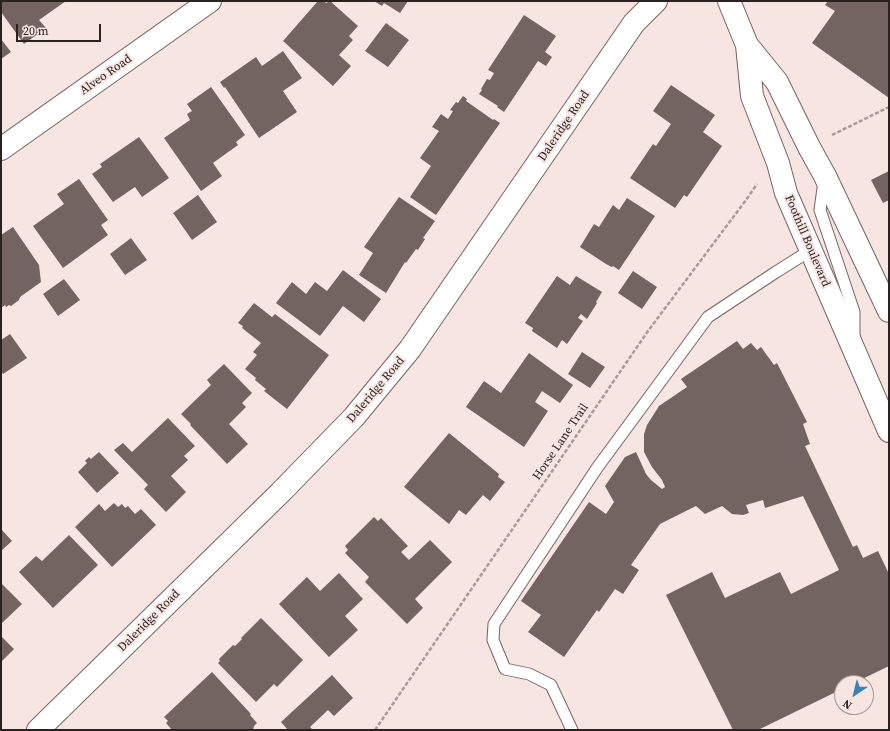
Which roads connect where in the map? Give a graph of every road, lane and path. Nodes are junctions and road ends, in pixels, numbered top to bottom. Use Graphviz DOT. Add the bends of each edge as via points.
graph roads {
  1 [pos="210,1"];
  2 [pos="656,1"];
  3 [pos="729,1"];
  4 [pos="746,45"];
  5 [pos="889,107"];
  6 [pos="830,136"];
  7 [pos="1,149"];
  8 [pos="825,176"];
  9 [pos="758,181"];
  10 [pos="811,250"];
  11 [pos="889,311"];
  12 [pos="855,352"];
  13 [pos="889,431"];
  14 [pos="38,730"];
  15 [pos="375,730"];
  16 [pos="572,730"];
  1 -- 7 [label="street, Alveo Road"];
  2 -- 14 [label="street, Daleridge Road" via="634,23 410,349 354,417"];
  3 -- 4 [label="street, Foothill Boulevard"];
  4 -- 8 [label="street, Foothill Boulevard" via="777,82"];
  4 -- 10 [label="street, Foothill Boulevard" via="752,96 778,163 786,193"];
  5 -- 6 [label="path"];
  8 -- 11 [label="street, Foothill Boulevard"];
  8 -- 12 [label="lane" via="820,210 854,312"];
  9 -- 15 [label="path, Horse Lane Trail" via="648,331"];
  10 -- 12 [label="street, Foothill Boulevard"];
  10 -- 16 [label="lane" via="708,317 597,468 494,624 493,640 505,670 529,674 551,685"];
  12 -- 13 [label="street, Foothill Boulevard"];
}
